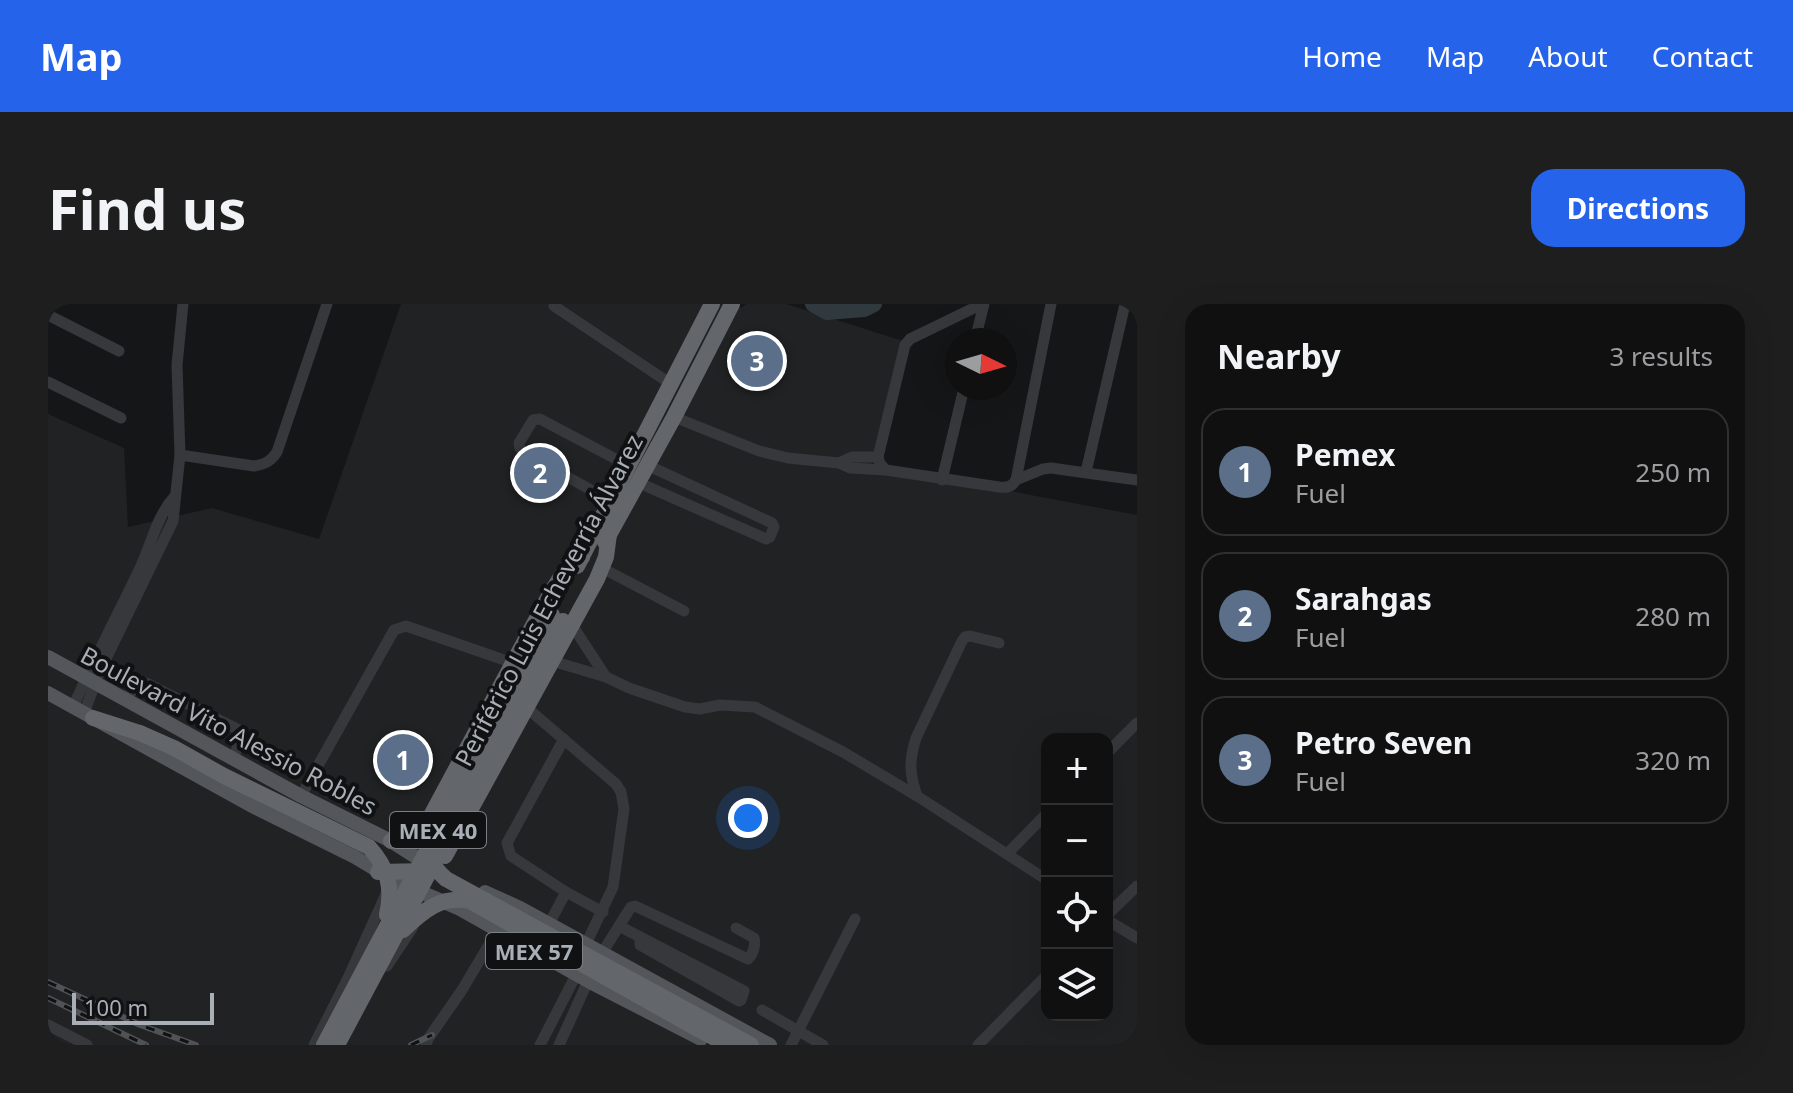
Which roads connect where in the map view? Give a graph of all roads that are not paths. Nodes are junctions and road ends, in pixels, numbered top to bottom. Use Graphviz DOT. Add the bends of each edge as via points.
graph roads {
  1 [pos="183,304"];
  2 [pos="327,304"];
  3 [pos="712,304"];
  4 [pos="732,304"];
  5 [pos="983,304"];
  6 [pos="1051,304"];
  7 [pos="1125,304"];
  8 [pos="554,306"];
  9 [pos="48,315"];
  10 [pos="978,328"];
  11 [pos="119,351"];
  12 [pos="48,382"];
  13 [pos="671,384"];
  14 [pos="961,400"];
  15 [pos="674,417"];
  16 [pos="121,418"];
  17 [pos="180,455"];
  18 [pos="878,457"];
  19 [pos="839,463"];
  20 [pos="647,465"];
  21 [pos="629,466"];
  22 [pos="886,470"];
  23 [pos="1086,472"];
  24 [pos="942,480"];
  25 [pos="1016,480"];
  26 [pos="1137,480"];
  27 [pos="637,482"];
  28 [pos="611,501"];
  29 [pos="609,534"];
  30 [pos="582,557"];
  31 [pos="602,568"];
  32 [pos="684,611"];
  33 [pos="562,620"];
  34 [pos="999,643"];
  35 [pos="48,657"];
  36 [pos="552,661"];
  37 [pos="513,663"];
  38 [pos="606,677"];
  39 [pos="90,681"];
  40 [pos="48,693"];
  41 [pos="125,698"];
  42 [pos="527,708"];
  43 [pos="83,713"];
  44 [pos="1137,723"];
  45 [pos="564,739"];
  46 [pos="1113,747"];
  47 [pos="233,759"];
  48 [pos="301,796"];
  49 [pos="917,796"];
  50 [pos="1041,819"];
  51 [pos="426,825"];
  52 [pos="368,829"];
  53 [pos="458,835"];
  54 [pos="391,841"];
  55 [pos="1007,854"];
  56 [pos="355,857"];
  57 [pos="374,869"];
  58 [pos="436,870"];
  59 [pos="1042,877"];
  60 [pos="395,881"];
  61 [pos="1137,886"];
  62 [pos="566,892"];
  63 [pos="382,903"];
  64 [pos="458,908"];
  65 [pos="603,912"];
  66 [pos="1113,912"];
  67 [pos="419,919"];
  68 [pos="855,919"];
  69 [pos="1113,922"];
  70 [pos="549,924"];
  71 [pos="619,926"];
  72 [pos="736,928"];
  73 [pos="497,931"];
  74 [pos="640,937"];
  75 [pos="1137,938"];
  76 [pos="386,939"];
  77 [pos="586,944"];
  78 [pos="602,953"];
  79 [pos="582,978"];
  80 [pos="1041,981"];
  81 [pos="762,1010"];
  82 [pos="48,1025"];
  83 [pos="798,1031"];
  84 [pos="87,1045"];
  85 [pos="314,1045"];
  86 [pos="324,1045"];
  87 [pos="337,1045"];
  88 [pos="344,1045"];
  89 [pos="426,1045"];
  90 [pos="540,1045"];
  91 [pos="559,1045"];
  92 [pos="712,1045"];
  93 [pos="728,1045"];
  94 [pos="751,1045"];
  95 [pos="770,1045"];
  96 [pos="791,1045"];
  97 [pos="823,1045"];
  98 [pos="978,1045"];
  1 -- 17 [label="street" via="177,365"];
  2 -- 17 [label="street" via="272,460 254,466"];
  3 -- 13 [label="highway, Periférico Luis Echeverría Álvarez / MEX 40"];
  4 -- 15 [label="highway, Periférico Luis Echeverría Álvarez / MEX 40"];
  5 -- 10 [label="street"];
  5 -- 18 [label="street" via="905,345"];
  6 -- 25 [label="street"];
  7 -- 23 [label="street"];
  8 -- 13 [label="street"];
  9 -- 11 [label="street"];
  12 -- 16 [label="street"];
  13 -- 21 [label="highway, Periférico Luis Echeverría Álvarez / MEX 40"];
  14 -- 24 [label="street"];
  15 -- 19 [label="street" via="759,451"];
  15 -- 20 [label="highway, Periférico Luis Echeverría Álvarez / MEX 40"];
  17 -- 39 [label="street" via="175,496 158,519 134,591"];
  18 -- 19 [label="street"];
  18 -- 22 [label="street"];
  19 -- 22 [label="street"];
  20 -- 27 [label="highway, Periférico Luis Echeverría Álvarez / MEX 40"];
  20 -- 27 [label="street" via="772,523 770,537"];
  21 -- 28 [label="highway, Periférico Luis Echeverría Álvarez / MEX 40"];
  21 -- 28 [label="street" via="540,419 533,420 519,443 524,453"];
  22 -- 24 [label="street"];
  23 -- 25 [label="street" via="1051,468"];
  23 -- 26 [label="street"];
  24 -- 25 [label="street" via="1007,488"];
  27 -- 29 [label="highway, Periférico Luis Echeverría Álvarez / MEX 40"];
  28 -- 30 [label="highway, Periférico Luis Echeverría Álvarez / MEX 40"];
  29 -- 31 [label="highway"];
  29 -- 33 [label="highway, Periférico Luis Echeverría Álvarez / MEX 40"];
  30 -- 33 [label="highway, Periférico Luis Echeverría Álvarez / MEX 40"];
  30 -- 37 [label="highway" via="562,575"];
  31 -- 32 [label="street"];
  31 -- 33 [label="highway"];
  33 -- 36 [label="highway"];
  33 -- 38 [label="street"];
  33 -- 76 [label="highway, Periférico Luis Echeverría Álvarez / MEX 40, bridge"];
  34 -- 49 [label="street" via="970,636 962,641 914,745 910,776"];
  35 -- 39 [label="main road, Boulevard Vito Alessio Robles"];
  36 -- 38 [label="street"];
  36 -- 42 [label="highway"];
  37 -- 48 [label="street" via="406,626 394,630"];
  37 -- 51 [label="highway"];
  38 -- 49 [label="street" via="685,707 755,707"];
  39 -- 41 [label="main road, Boulevard Vito Alessio Robles"];
  39 -- 43 [label="street"];
  40 -- 43 [label="main road"];
  41 -- 47 [label="main road, Boulevard Vito Alessio Robles"];
  41 -- 47 [label="street" via="146,683 239,730"];
  42 -- 45 [label="street"];
  42 -- 53 [label="highway"];
  43 -- 56 [label="main road"];
  43 -- 76 [label="highway, bridge" via="174,748 369,847 389,877"];
  44 -- 46 [label="street"];
  45 -- 62 [label="street" via="507,843 511,856"];
  45 -- 65 [label="street" via="616,784 623,801 615,878"];
  47 -- 48 [label="main road, Boulevard Vito Alessio Robles"];
  48 -- 52 [label="main road, Boulevard Vito Alessio Robles"];
  49 -- 55 [label="street"];
  50 -- 55 [label="street"];
  51 -- 53 [label="highway" via="443,839"];
  51 -- 54 [label="highway"];
  51 -- 58 [label="highway" via="427,848"];
  52 -- 54 [label="main road, Boulevard Vito Alessio Robles / MEX 57"];
  52 -- 56 [label="main road" via="367,844"];
  53 -- 58 [label="highway"];
  54 -- 58 [label="main road, Boulevard Vito Alessio Robles / MEX 57"];
  55 -- 59 [label="street"];
  56 -- 57 [label="main road, MEX 57"];
  57 -- 58 [label="highway"];
  57 -- 60 [label="main road, MEX 57"];
  57 -- 63 [label="main road"];
  58 -- 60 [label="main road"];
  58 -- 70 [label="main road, Boulevard Vito Alessio Robles / MEX 57"];
  58 -- 94 [label="highway"];
  60 -- 63 [label="street"];
  60 -- 64 [label="main road, MEX 57"];
  61 -- 66 [label="street"];
  62 -- 65 [label="street"];
  62 -- 70 [label="street"];
  63 -- 67 [label="street" via="403,899 415,906"];
  63 -- 85 [label="street"];
  64 -- 67 [label="street" via="440,908"];
  64 -- 73 [label="main road, MEX 57"];
  65 -- 77 [label="street"];
  67 -- 88 [label="street" via="381,975"];
  68 -- 83 [label="street"];
  69 -- 75 [label="street"];
  70 -- 77 [label="main road, Boulevard Vito Alessio Robles / MEX 57"];
  71 -- 72 [label="street" via="631,907 638,906 748,959 754,938"];
  71 -- 74 [label="street"];
  71 -- 78 [label="street"];
  73 -- 79 [label="main road, MEX 57"];
  73 -- 89 [label="street"];
  74 -- 74 [label="street" via="744,991 741,1000 640,945"];
  76 -- 86 [label="highway, Periférico Luis Echeverría Álvarez / MEX 40, bridge"];
  76 -- 87 [label="highway, Periférico Luis Echeverría Álvarez / MEX 40, bridge"];
  76 -- 93 [label="highway, bridge" via="433,905 470,901"];
  77 -- 78 [label="main road, Boulevard Vito Alessio Robles / MEX 57"];
  78 -- 95 [label="main road, Boulevard Vito Alessio Robles / MEX 57"];
  79 -- 90 [label="street"];
  79 -- 91 [label="street"];
  79 -- 92 [label="main road, MEX 57"];
  80 -- 98 [label="street"];
  81 -- 83 [label="street"];
  82 -- 84 [label="street"];
  83 -- 96 [label="street"];
  83 -- 97 [label="street"];
}
